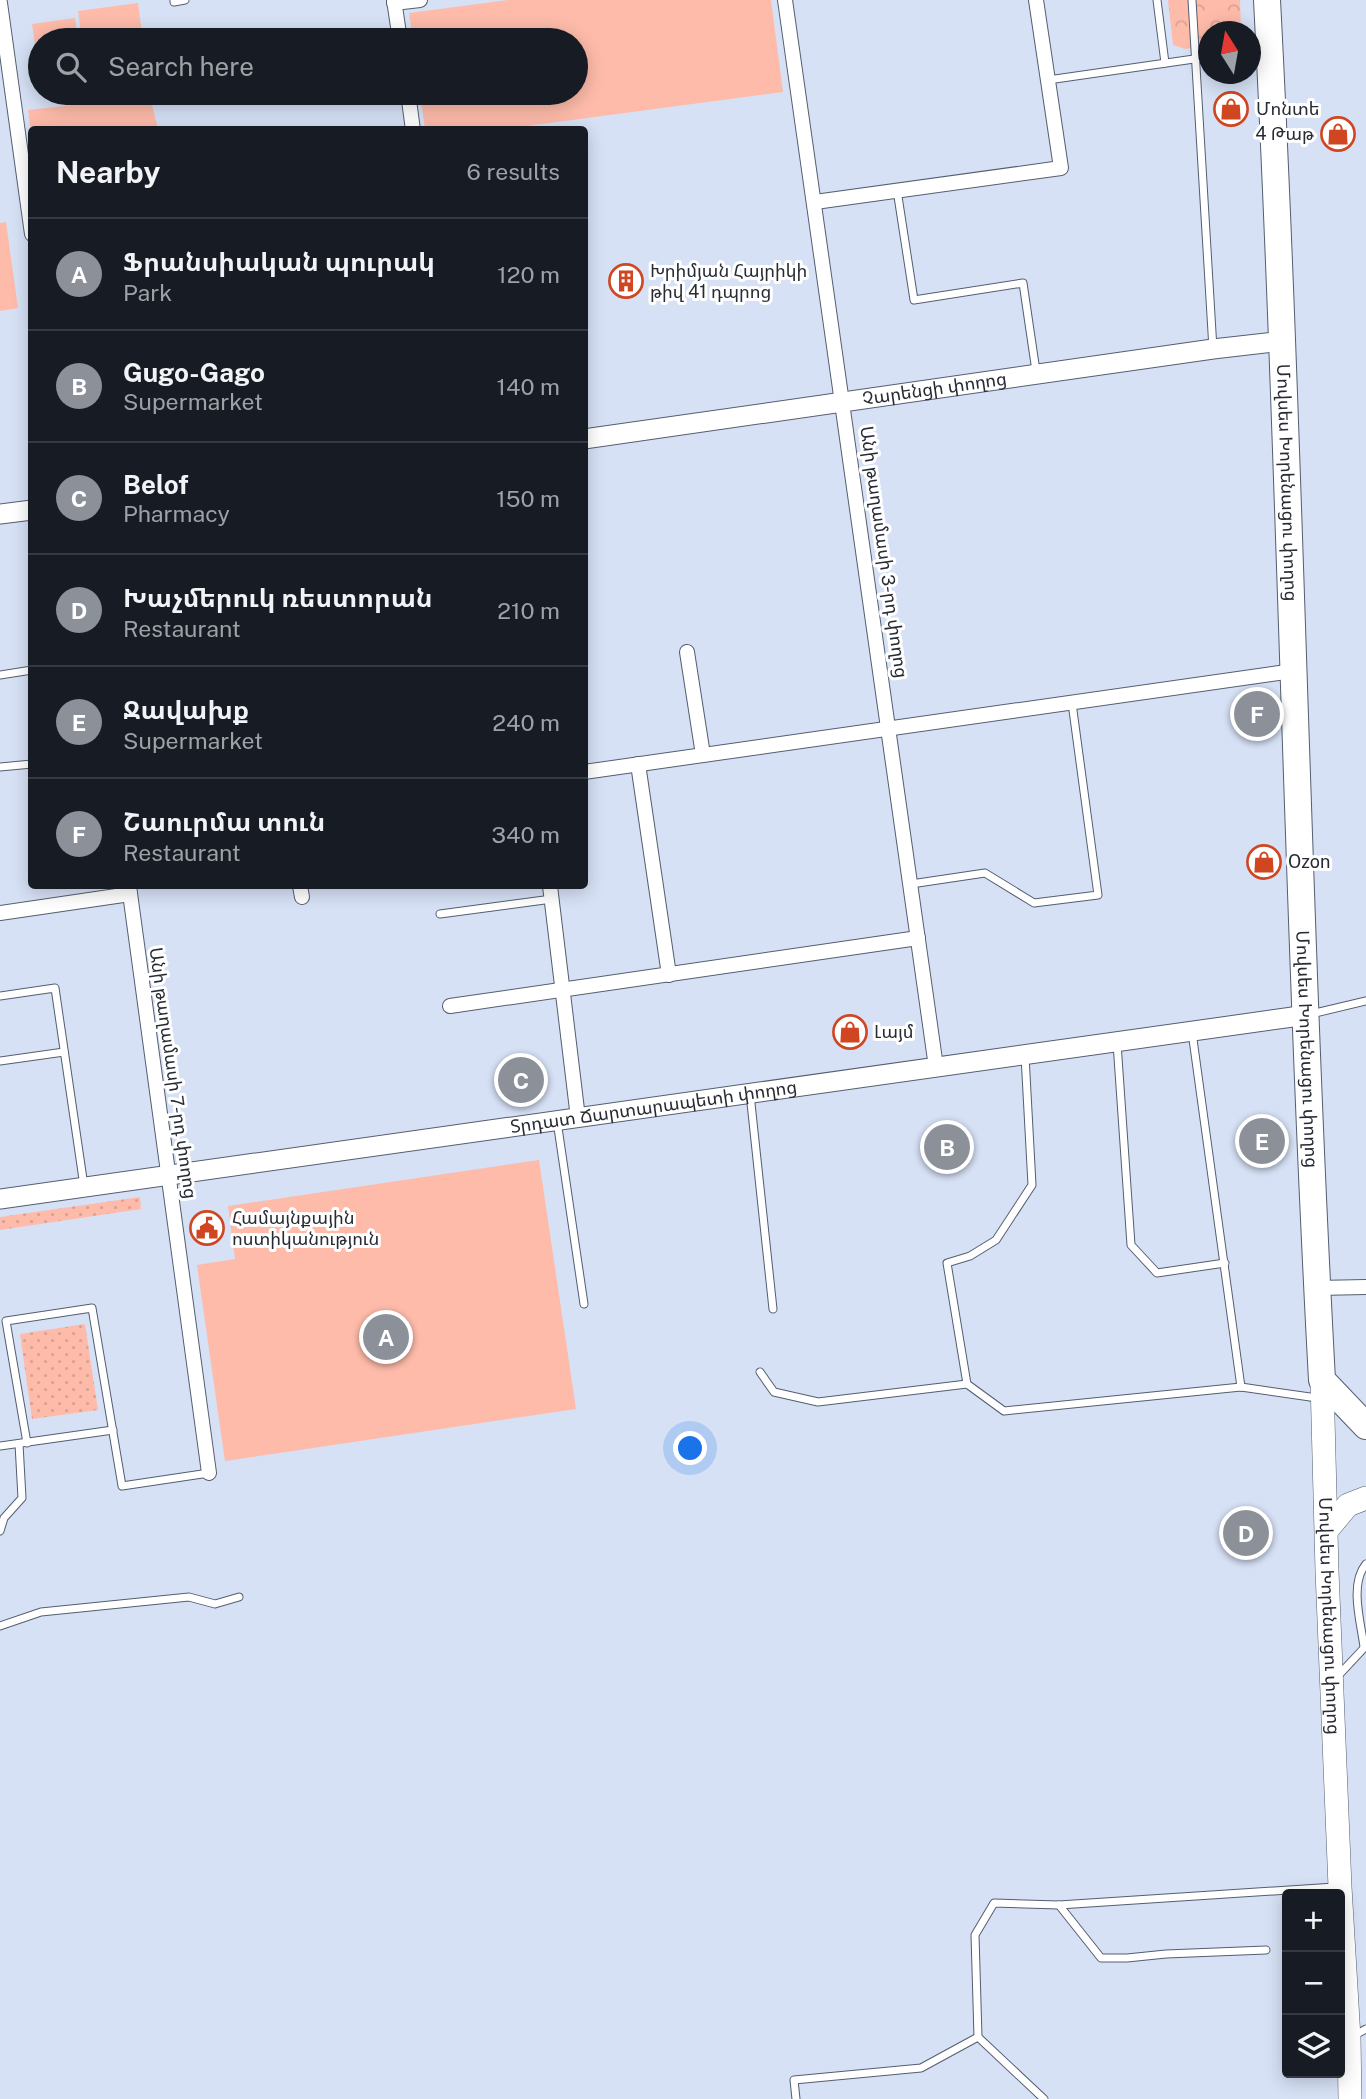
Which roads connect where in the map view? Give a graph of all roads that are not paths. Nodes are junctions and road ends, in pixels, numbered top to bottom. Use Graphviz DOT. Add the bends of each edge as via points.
graph roads {
  1 [pos="174,0"];
  2 [pos="185,0"];
  3 [pos="420,0"];
  4 [pos="785,0"];
  5 [pos="1035,0"];
  6 [pos="1157,0"];
  7 [pos="1192,0"];
  8 [pos="1267,0"];
  9 [pos="394,2"];
  10 [pos="0,3"];
  11 [pos="398,28"];
  12 [pos="1196,58"];
  13 [pos="1165,63"];
  14 [pos="1048,80"];
  15 [pos="410,105"];
  16 [pos="412,126"];
  17 [pos="897,190"];
  18 [pos="815,202"];
  19 [pos="28,205"];
  20 [pos="1283,341"];
  21 [pos="1213,349"];
  22 [pos="1037,376"];
  23 [pos="843,402"];
  24 [pos="588,438"];
  25 [pos="28,510"];
  26 [pos="0,514"];
  27 [pos="687,652"];
  28 [pos="28,671"];
  29 [pos="1293,671"];
  30 [pos="0,675"];
  31 [pos="1072,702"];
  32 [pos="889,727"];
  33 [pos="703,755"];
  34 [pos="28,764"];
  35 [pos="638,764"];
  36 [pos="0,767"];
  37 [pos="588,771"];
  38 [pos="911,884"];
  39 [pos="129,890"];
  40 [pos="551,892"];
  41 [pos="0,913"];
  42 [pos="440,914"];
  43 [pos="918,938"];
  44 [pos="669,975"];
  45 [pos="562,990"];
  46 [pos="0,996"];
  47 [pos="1366,1001"];
  48 [pos="450,1006"];
  49 [pos="1307,1015"];
  50 [pos="1192,1031"];
  51 [pos="1117,1042"];
  52 [pos="64,1052"];
  53 [pos="1025,1055"];
  54 [pos="0,1062"];
  55 [pos="936,1067"];
  56 [pos="750,1094"];
  57 [pos="578,1118"];
  58 [pos="557,1121"];
  59 [pos="167,1175"];
  60 [pos="84,1187"];
  61 [pos="0,1199"];
  62 [pos="1225,1263"];
  63 [pos="1317,1287"];
  64 [pos="1366,1287"];
  65 [pos="584,1304"];
  66 [pos="774,1310"];
  67 [pos="760,1372"];
  68 [pos="967,1384"];
  69 [pos="1241,1387"];
  70 [pos="1322,1389"];
  71 [pos="1366,1426"];
  72 [pos="113,1430"];
  73 [pos="23,1443"];
  74 [pos="0,1446"];
  75 [pos="209,1473"];
  76 [pos="1366,1498"];
  77 [pos="1327,1530"];
  78 [pos="0,1531"];
  79 [pos="1366,1564"];
  80 [pos="239,1597"];
  81 [pos="0,1626"];
  82 [pos="1365,1646"];
  83 [pos="1331,1684"];
  84 [pos="1340,1887"];
  85 [pos="1059,1905"];
  86 [pos="1266,1951"];
  87 [pos="1357,2034"];
  88 [pos="978,2037"];
  89 [pos="796,2099"];
  90 [pos="1044,2099"];
  91 [pos="1350,2099"];
  1 -- 2 [label="lane"];
  3 -- 9 [label="street"];
  4 -- 18 [label="street, Անի թաղամասի 3-րդ փողոց"];
  5 -- 14 [label="street"];
  6 -- 13 [label="lane"];
  7 -- 12 [label="lane"];
  8 -- 20 [label="highway, Մովսես Խորենացու փողոց" via="1265,49"];
  9 -- 11 [label="street"];
  10 -- 19 [label="street"];
  12 -- 13 [label="lane"];
  12 -- 21 [label="lane"];
  13 -- 14 [label="lane"];
  14 -- 17 [label="street" via="1061,168"];
  15 -- 16 [label="street"];
  17 -- 18 [label="street"];
  17 -- 22 [label="lane" via="914,300 1023,283"];
  18 -- 23 [label="street, Անի թաղամասի 3-րդ փողոց"];
  20 -- 21 [label="street, Չարենցի փողոց"];
  20 -- 29 [label="highway, Մովսես Խորենացու փողոց"];
  21 -- 22 [label="street, Չարենցի փողոց"];
  22 -- 23 [label="street, Չարենցի փողոց"];
  23 -- 24 [label="street, Չարենցի փողոց"];
  23 -- 32 [label="street, Անի թաղամասի 3-րդ փողոց"];
  25 -- 26 [label="street"];
  27 -- 33 [label="street"];
  28 -- 30 [label="lane"];
  29 -- 31 [label="street"];
  29 -- 49 [label="highway, Մովսես Խորենացու փողոց"];
  31 -- 32 [label="street"];
  31 -- 38 [label="lane" via="1098,895 1034,903 985,873"];
  32 -- 33 [label="street"];
  32 -- 38 [label="street, Անի թաղամասի 3-րդ փողոց"];
  33 -- 35 [label="street"];
  34 -- 36 [label="lane"];
  35 -- 37 [label="street"];
  35 -- 44 [label="street"];
  38 -- 43 [label="street, Անի թաղամասի 3-րդ փողոց"];
  39 -- 41 [label="street"];
  39 -- 59 [label="street, Անի թաղամասի 7-րդ փողոց"];
  40 -- 42 [label="lane"];
  40 -- 45 [label="street"];
  43 -- 44 [label="street"];
  43 -- 55 [label="street, Անի թաղամասի 3-րդ փողոց"];
  44 -- 45 [label="street"];
  45 -- 48 [label="street"];
  45 -- 57 [label="street"];
  46 -- 52 [label="lane" via="55,988"];
  47 -- 49 [label="lane"];
  49 -- 50 [label="street, Տրդատ Ճարտարապետի փողոց"];
  49 -- 63 [label="highway, Մովսես Խորենացու փողոց"];
  50 -- 51 [label="street, Տրդատ Ճարտարապետի փողոց"];
  50 -- 62 [label="lane"];
  51 -- 53 [label="street, Տրդատ Ճարտարապետի փողոց"];
  51 -- 62 [label="lane" via="1131,1245 1157,1273"];
  52 -- 54 [label="lane"];
  52 -- 60 [label="lane"];
  53 -- 55 [label="street, Տրդատ Ճարտարապետի փողոց"];
  53 -- 68 [label="lane" via="1032,1185 996,1240 947,1263"];
  55 -- 56 [label="street, Տրդատ Ճարտարապետի փողոց"];
  56 -- 57 [label="street, Տրդատ Ճարտարապետի փողոց"];
  56 -- 66 [label="lane"];
  57 -- 58 [label="street, Տրդատ Ճարտարապետի փողոց"];
  58 -- 59 [label="street, Տրդատ Ճարտարապետի փողոց"];
  58 -- 65 [label="lane"];
  59 -- 60 [label="street, Տրդատ Ճարտարապետի փողոց"];
  59 -- 75 [label="street, Անի թաղամասի 7-րդ փողոց"];
  60 -- 61 [label="street, Տրդատ Ճարտարապետի փողոց"];
  62 -- 69 [label="lane"];
  63 -- 64 [label="street"];
  63 -- 70 [label="highway, Մովսես Խորենացու փողոց"];
  67 -- 68 [label="lane" via="775,1392 818,1402"];
  68 -- 69 [label="lane" via="1004,1411"];
  69 -- 70 [label="lane"];
  70 -- 71 [label="highway"];
  70 -- 77 [label="main road, Մովսես Խորենացու փողոց"];
  72 -- 73 [label="lane"];
  72 -- 73 [label="lane" via="92,1308 6,1321"];
  72 -- 75 [label="lane" via="122,1486"];
  73 -- 74 [label="lane"];
  73 -- 78 [label="lane" via="22,1498 4,1518"];
  76 -- 77 [label="main road" via="1348,1505"];
  77 -- 83 [label="main road, Մովսես Խորենացու փողոց"];
  79 -- 82 [label="lane" via="1360,1572 1358,1596"];
  80 -- 81 [label="lane" via="215,1604 189,1597 41,1612"];
  82 -- 83 [label="lane"];
  83 -- 84 [label="main road, Մովսես Խորենացու փողոց"];
  84 -- 85 [label="lane"];
  84 -- 87 [label="main road, Մովսես Խորենացու փողոց"];
  85 -- 86 [label="lane" via="1101,1958"];
  85 -- 88 [label="lane" via="994,1903 981,1924 975,1935"];
  87 -- 91 [label="main road, Մովսես Խորենացու փողոց"];
  88 -- 89 [label="lane" via="921,2068 794,2080"];
  88 -- 90 [label="lane"];
}
